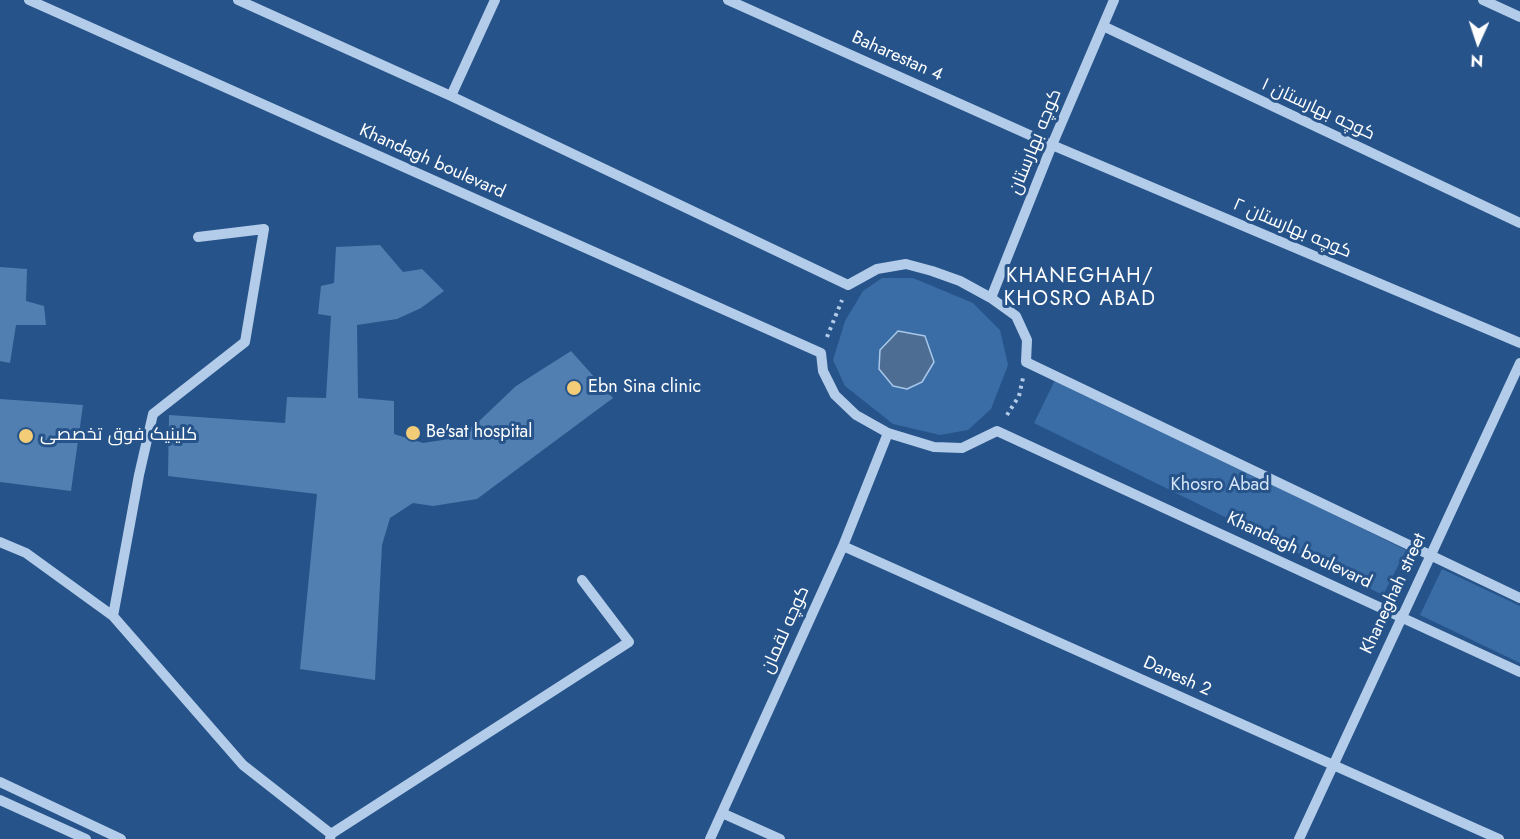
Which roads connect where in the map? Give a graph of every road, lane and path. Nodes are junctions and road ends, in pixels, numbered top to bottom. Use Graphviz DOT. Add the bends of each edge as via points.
graph roads {
  1 [pos="29,0"];
  2 [pos="238,0"];
  3 [pos="495,0"];
  4 [pos="728,0"];
  5 [pos="1114,0"];
  6 [pos="1483,0"];
  7 [pos="1520,17"];
  8 [pos="1103,26"];
  9 [pos="451,96"];
  10 [pos="1052,145"];
  11 [pos="1520,223"];
  12 [pos="198,237"];
  13 [pos="848,285"];
  14 [pos="991,298"];
  15 [pos="1520,344"];
  16 [pos="821,353"];
  17 [pos="1026,362"];
  18 [pos="1520,363"];
  19 [pos="998,431"];
  20 [pos="888,433"];
  21 [pos="0,542"];
  22 [pos="843,546"];
  23 [pos="1430,556"];
  24 [pos="582,580"];
  25 [pos="1520,598"];
  26 [pos="113,616"];
  27 [pos="1402,616"];
  28 [pos="1520,672"];
  29 [pos="1333,765"];
  30 [pos="0,782"];
  31 [pos="0,800"];
  32 [pos="722,813"];
  33 [pos="330,836"];
  34 [pos="86,839"];
  35 [pos="121,839"];
  36 [pos="710,839"];
  37 [pos="780,839"];
  38 [pos="1299,839"];
  39 [pos="1499,839"];
  1 -- 16 [label="street, Khandagh boulevard"];
  2 -- 9 [label="street"];
  3 -- 9 [label="street"];
  4 -- 10 [label="street, Baharestan 4"];
  5 -- 8 [label="street, کوچه بهارستان"];
  6 -- 7 [label="street"];
  8 -- 10 [label="street, کوچه بهارستان"];
  8 -- 11 [label="street, کوچه بهارستان ۱"];
  9 -- 13 [label="street"];
  10 -- 14 [label="street, کوچه بهارستان"];
  10 -- 15 [label="street, کوچه بهارستان ۲"];
  12 -- 26 [label="street" via="264,229 245,342 153,414"];
  13 -- 14 [label="street" via="877,269 906,264 960,281"];
  13 -- 16 [label="path"];
  14 -- 17 [label="street" via="1016,316 1027,340"];
  16 -- 20 [label="street" via="823,371 836,395 856,415"];
  17 -- 19 [label="path" via="1019,396"];
  17 -- 23 [label="street"];
  18 -- 23 [label="street, Khaneghah street"];
  19 -- 20 [label="street" via="962,448 934,447"];
  19 -- 27 [label="street, Khandagh boulevard"];
  20 -- 22 [label="street, کوچه لقمان"];
  21 -- 26 [label="street" via="26,553"];
  22 -- 29 [label="street, Danesh 2"];
  22 -- 32 [label="street, کوچه لقمان"];
  23 -- 25 [label="street"];
  23 -- 27 [label="street, Khaneghah street"];
  24 -- 33 [label="street" via="629,642"];
  26 -- 33 [label="street" via="243,765"];
  27 -- 28 [label="street, Khandagh boulevard"];
  27 -- 29 [label="street, Khaneghah street"];
  29 -- 38 [label="street, Khaneghah street"];
  29 -- 39 [label="street, Danesh 2"];
  30 -- 35 [label="street"];
  31 -- 34 [label="street"];
  32 -- 36 [label="street, کوچه لقمان"];
  32 -- 37 [label="street"];
}
